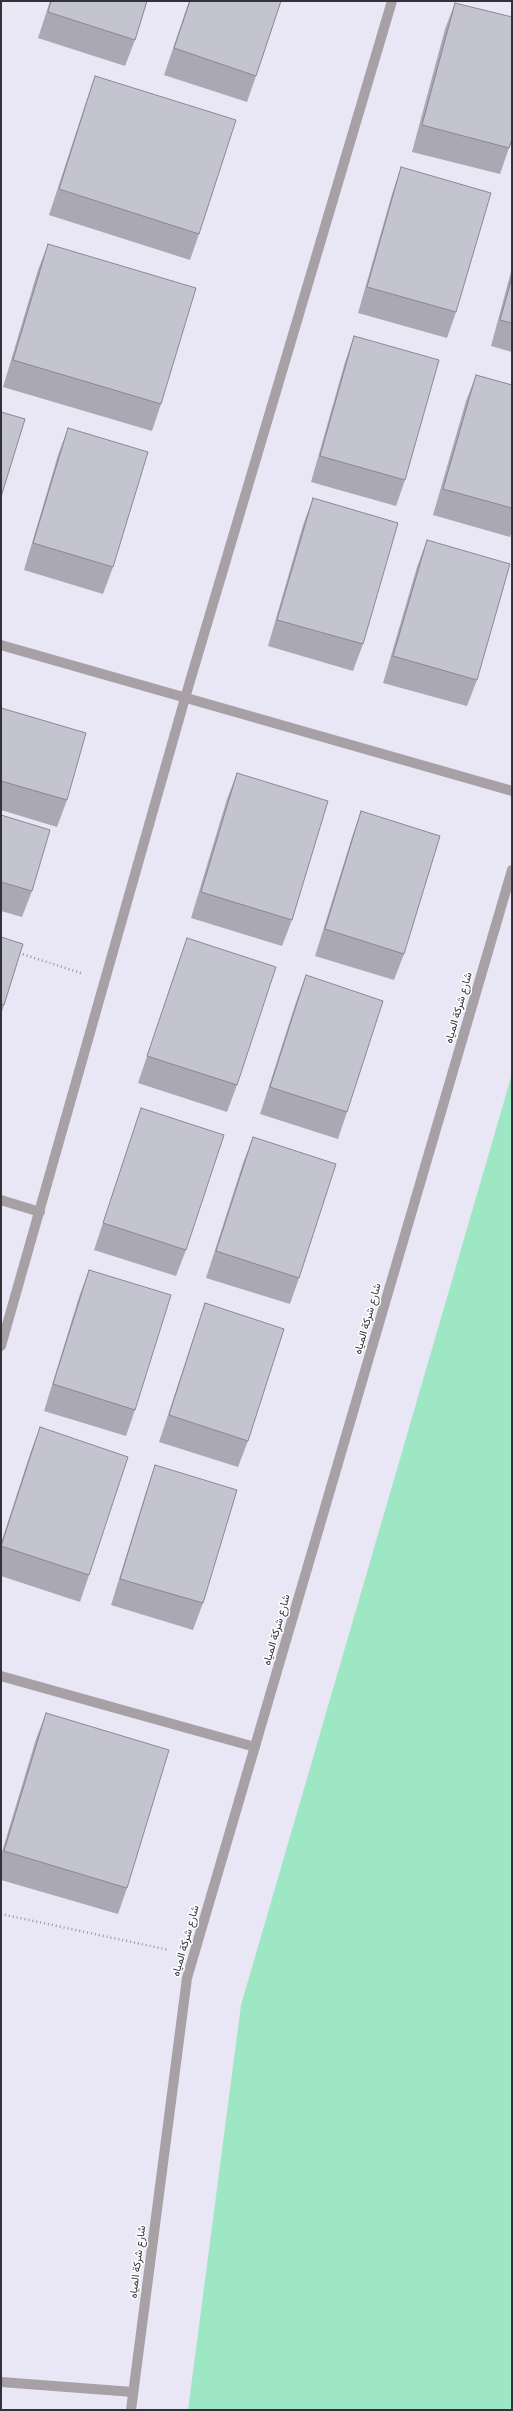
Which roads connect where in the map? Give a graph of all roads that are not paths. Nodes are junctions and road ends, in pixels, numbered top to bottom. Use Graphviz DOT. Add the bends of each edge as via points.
graph roads {
  1 [pos="392,1"];
  2 [pos="1,645"];
  3 [pos="185,698"];
  4 [pos="512,791"];
  5 [pos="512,870"];
  6 [pos="1,1200"];
  7 [pos="40,1212"];
  8 [pos="1,1346"];
  9 [pos="1,1676"];
  10 [pos="255,1747"];
  11 [pos="1,2382"];
  12 [pos="133,2392"];
  13 [pos="131,2410"];
  1 -- 3 [label="street"];
  2 -- 3 [label="street"];
  3 -- 4 [label="street"];
  3 -- 7 [label="street"];
  5 -- 10 [label="street, شارع شركة المياه"];
  6 -- 7 [label="street"];
  7 -- 8 [label="street"];
  9 -- 10 [label="street"];
  10 -- 12 [label="street, شارع شركة المياه" via="187,1978"];
  11 -- 12 [label="street"];
  12 -- 13 [label="street, شارع شركة المياه"];
}
